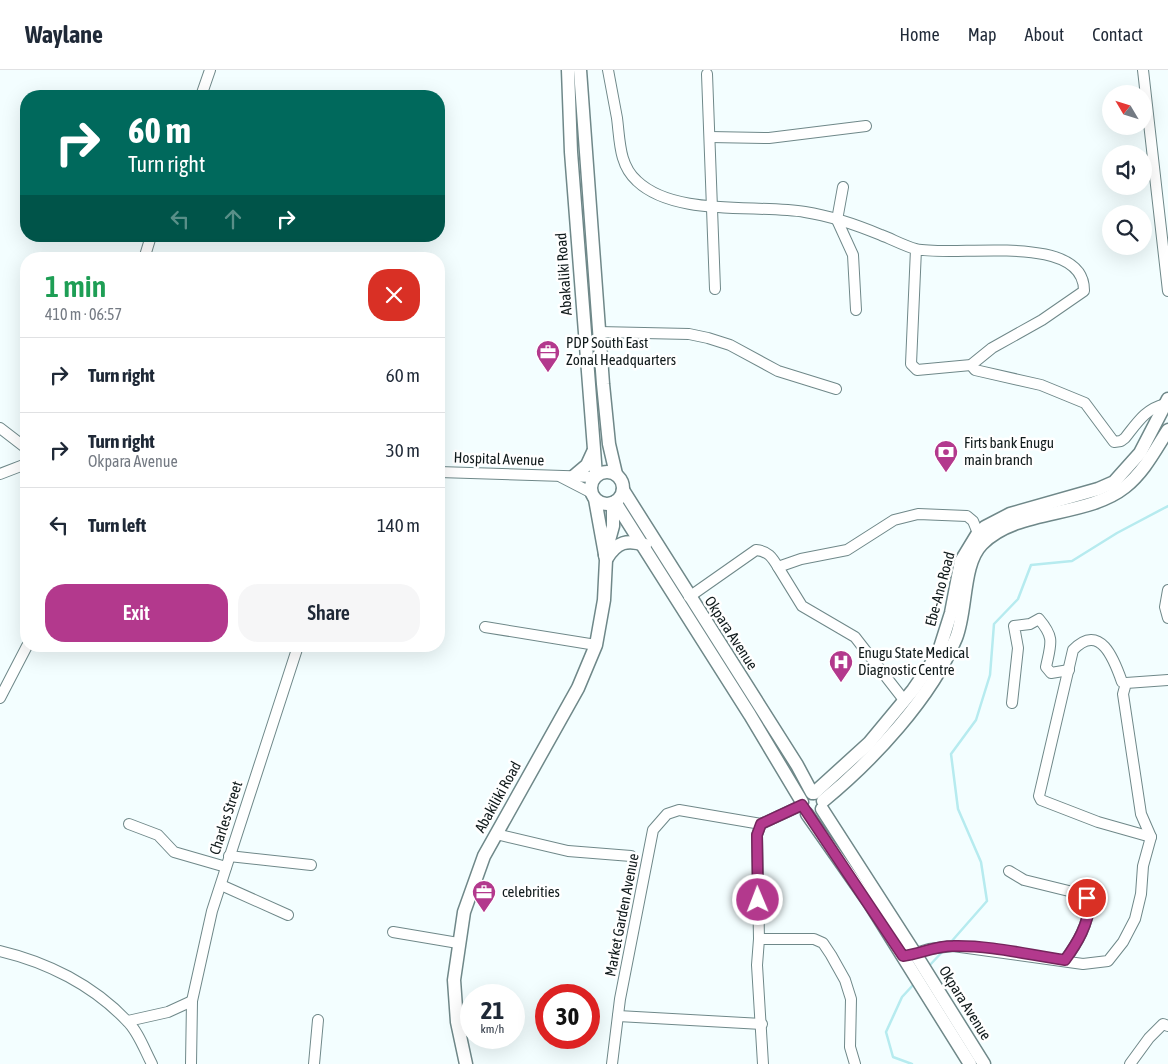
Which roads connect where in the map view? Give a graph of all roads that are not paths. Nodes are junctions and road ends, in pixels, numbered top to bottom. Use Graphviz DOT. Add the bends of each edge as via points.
graph roads {
  1 [pos="210,70"];
  2 [pos="568,70"];
  3 [pos="580,70"];
  4 [pos="608,70"];
  5 [pos="1143,70"];
  6 [pos="706,74"];
  7 [pos="202,90"];
  8 [pos="866,126"];
  9 [pos="710,137"];
  10 [pos="843,187"];
  11 [pos="711,205"];
  12 [pos="837,220"];
  13 [pos="916,249"];
  14 [pos="581,286"];
  15 [pos="595,287"];
  16 [pos="715,289"];
  17 [pos="1168,291"];
  18 [pos="856,310"];
  19 [pos="599,332"];
  20 [pos="971,365"];
  21 [pos="836,389"];
  22 [pos="1167,403"];
  23 [pos="0,428"];
  24 [pos="1168,430"];
  25 [pos="20,443"];
  26 [pos="594,452"];
  27 [pos="20,466"];
  28 [pos="445,472"];
  29 [pos="0,474"];
  30 [pos="616,474"];
  31 [pos="558,476"];
  32 [pos="574,476"];
  33 [pos="596,476"];
  34 [pos="623,490"];
  35 [pos="594,496"];
  36 [pos="614,502"];
  37 [pos="978,533"];
  38 [pos="644,546"];
  39 [pos="606,558"];
  40 [pos="778,567"];
  41 [pos="1168,590"];
  42 [pos="689,597"];
  43 [pos="1168,618"];
  44 [pos="485,627"];
  45 [pos="703,630"];
  46 [pos="596,645"];
  47 [pos="24,652"];
  48 [pos="296,652"];
  49 [pos="1069,670"];
  50 [pos="1168,680"];
  51 [pos="1126,683"];
  52 [pos="0,698"];
  53 [pos="904,700"];
  54 [pos="1012,703"];
  55 [pos="818,799"];
  56 [pos="804,807"];
  57 [pos="129,824"];
  58 [pos="761,824"];
  59 [pos="496,834"];
  60 [pos="1152,837"];
  61 [pos="229,856"];
  62 [pos="631,856"];
  63 [pos="310,866"];
  64 [pos="226,867"];
  65 [pos="1009,871"];
  66 [pos="221,886"];
  67 [pos="288,914"];
  68 [pos="393,932"];
  69 [pos="759,939"];
  70 [pos="458,943"];
  71 [pos="0,952"];
  72 [pos="1065,960"];
  73 [pos="918,968"];
  74 [pos="192,1001"];
  75 [pos="618,1016"];
  76 [pos="318,1020"];
  77 [pos="128,1021"];
  78 [pos="762,1024"];
  79 [pos="1168,1026"];
  80 [pos="152,1064"];
  81 [pos="191,1064"];
  82 [pos="314,1064"];
  83 [pos="466,1064"];
  84 [pos="612,1064"];
  85 [pos="763,1064"];
  86 [pos="855,1064"];
  87 [pos="970,1064"];
  88 [pos="984,1064"];
  89 [pos="1130,1064"];
  1 -- 7 [label="street"];
  2 -- 14 [label="main road, Abakaliki Road"];
  3 -- 15 [label="main road, Abakaliki Road"];
  4 -- 11 [label="street" via="620,146 629,172 662,198"];
  5 -- 17 [label="street"];
  6 -- 9 [label="street"];
  8 -- 9 [label="street" via="769,138"];
  9 -- 11 [label="street"];
  10 -- 12 [label="street"];
  11 -- 12 [label="street" via="806,212"];
  11 -- 16 [label="street"];
  12 -- 13 [label="street"];
  12 -- 18 [label="street" via="853,255"];
  13 -- 20 [label="street" via="911,366 917,370"];
  13 -- 20 [label="street" via="1036,252 1066,260 1084,278 1084,290 1079,296 992,348"];
  14 -- 15 [label="main road"];
  14 -- 26 [label="main road, Abakaliki Road"];
  15 -- 19 [label="main road, Abakaliki Road"];
  19 -- 21 [label="street" via="688,334 708,338 730,345 778,371"];
  19 -- 30 [label="main road, Abakaliki Road" via="609,444"];
  20 -- 22 [label="street" via="977,371 1042,385 1085,403 1114,442 1125,438 1146,412"];
  22 -- 37 [label="main road, Ebe-Ano Road" via="1140,453 1114,482 1010,514"];
  23 -- 25 [label="street"];
  24 -- 55 [label="main road, Ebe-Ano Road" via="1137,477 1117,493 1014,525 994,534 978,548 971,566 960,626 944,663 888,737 851,776"];
  26 -- 32 [label="main road" via="587,465"];
  26 -- 33 [label="main road, Abakaliki Road"];
  27 -- 29 [label="street"];
  28 -- 31 [label="street, Hospital Avenue"];
  30 -- 33 [label="main road" via="608,471"];
  30 -- 34 [label="main road"];
  31 -- 32 [label="street, Hospital Avenue"];
  31 -- 35 [label="street"];
  32 -- 33 [label="street, Hospital Avenue"];
  33 -- 35 [label="main road" via="591,485"];
  34 -- 36 [label="main road"];
  34 -- 42 [label="main road, Okpara Avenue"];
  35 -- 36 [label="main road" via="605,504"];
  35 -- 39 [label="main road"];
  36 -- 38 [label="main road, Okpara Avenue"];
  36 -- 39 [label="main road"];
  37 -- 40 [label="street" via="967,516 918,514 894,520 847,550"];
  37 -- 53 [label="main road, Ebe-Ano Road" via="961,561 942,646"];
  38 -- 39 [label="main road" via="630,541 622,543 613,548"];
  38 -- 45 [label="main road, Okpara Avenue"];
  39 -- 46 [label="main road, Abakiliki Road" via="604,600"];
  40 -- 42 [label="street" via="764,550 756,550"];
  40 -- 53 [label="street" via="802,606 855,637"];
  41 -- 43 [label="street" via="1165,607"];
  42 -- 45 [label="main road, Okpara Avenue"];
  44 -- 46 [label="street"];
  45 -- 55 [label="main road, Okpara Avenue"];
  45 -- 56 [label="main road, Okpara Avenue"];
  46 -- 59 [label="main road, Abakiliki Road" via="578,688"];
  47 -- 52 [label="street"];
  48 -- 61 [label="street, Charles Street"];
  49 -- 51 [label="street" via="1073,650 1090,639 1101,642 1108,650 1122,682"];
  49 -- 54 [label="street" via="1051,673 1046,666 1052,640 1050,632 1039,619 1014,626 1018,648"];
  49 -- 60 [label="street" via="1038,796 1098,822"];
  50 -- 51 [label="street"];
  51 -- 60 [label="street" via="1123,694 1142,814"];
  53 -- 55 [label="main road, Ebe-Ano Road" via="870,743"];
  55 -- 56 [label="main road" via="806,795"];
  55 -- 56 [label="main road" via="817,813"];
  55 -- 73 [label="main road, Okpara Avenue"];
  56 -- 58 [label="street"];
  56 -- 73 [label="main road, Okpara Avenue"];
  57 -- 64 [label="street" via="158,835 174,852"];
  58 -- 69 [label="street" via="757,841"];
  58 -- 75 [label="street, Market Garden Avenue" via="679,810 666,814 652,830"];
  59 -- 62 [label="street" via="568,851"];
  59 -- 70 [label="main road, Abakiliki Road" via="470,889"];
  60 -- 72 [label="street" via="1143,866 1135,919 1112,958 1104,963 1083,964"];
  61 -- 63 [label="street"];
  61 -- 64 [label="street, Charles Street"];
  64 -- 66 [label="street, Charles Street"];
  65 -- 72 [label="street" via="1024,880 1082,894 1090,902 1088,919 1078,943"];
  66 -- 67 [label="street"];
  66 -- 74 [label="street, Charles Street" via="212,911"];
  68 -- 70 [label="street"];
  69 -- 78 [label="street" via="757,965"];
  69 -- 86 [label="street" via="814,939 823,944 845,980 850,999 850,1047"];
  70 -- 83 [label="main road, Abakiliki Road" via="455,1004"];
  71 -- 77 [label="street" via="45,965 70,977"];
  72 -- 73 [label="street" via="952,946 940,947"];
  73 -- 87 [label="main road, Okpara Avenue"];
  73 -- 88 [label="main road, Okpara Avenue"];
  74 -- 77 [label="street" via="168,1012"];
  74 -- 81 [label="street, Charles Street"];
  75 -- 78 [label="street"];
  75 -- 84 [label="street, Market Garden Avenue"];
  76 -- 82 [label="street"];
  77 -- 80 [label="street"];
  78 -- 85 [label="street"];
  79 -- 89 [label="street" via="1163,1024"];
}
